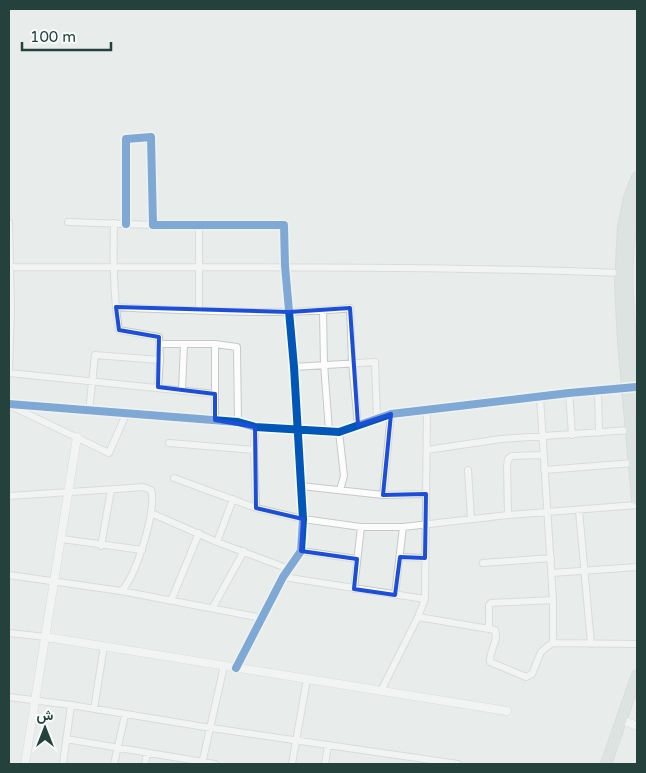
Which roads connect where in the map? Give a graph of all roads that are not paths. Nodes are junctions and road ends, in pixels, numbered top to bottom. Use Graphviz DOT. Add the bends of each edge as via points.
graph roads {
  1 [pos="637,177"];
  2 [pos="637,200"];
  3 [pos="68,222"];
  4 [pos="9,223"];
  5 [pos="114,223"];
  6 [pos="126,224"];
  7 [pos="153,225"];
  8 [pos="200,225"];
  9 [pos="9,266"];
  10 [pos="285,266"];
  11 [pos="113,267"];
  12 [pos="200,267"];
  13 [pos="621,273"];
  14 [pos="116,307"];
  15 [pos="10,309"];
  16 [pos="200,311"];
  17 [pos="289,312"];
  18 [pos="323,312"];
  19 [pos="634,333"];
  20 [pos="159,344"];
  21 [pos="184,344"];
  22 [pos="215,344"];
  23 [pos="9,346"];
  24 [pos="160,360"];
  25 [pos="352,362"];
  26 [pos="324,364"];
  27 [pos="294,367"];
  28 [pos="9,372"];
  29 [pos="93,381"];
  30 [pos="158,387"];
  31 [pos="632,388"];
  32 [pos="182,390"];
  33 [pos="598,391"];
  34 [pos="569,393"];
  35 [pos="215,394"];
  36 [pos="540,397"];
  37 [pos="9,404"];
  38 [pos="427,409"];
  39 [pos="89,410"];
  40 [pos="637,411"];
  41 [pos="126,414"];
  42 [pos="391,414"];
  43 [pos="377,419"];
  44 [pos="215,420"];
  45 [pos="238,422"];
  46 [pos="358,425"];
  47 [pos="255,427"];
  48 [pos="298,430"];
  49 [pos="630,430"];
  50 [pos="330,431"];
  51 [pos="339,432"];
  52 [pos="599,433"];
  53 [pos="572,435"];
  54 [pos="542,436"];
  55 [pos="78,437"];
  56 [pos="169,443"];
  57 [pos="254,450"];
  58 [pos="427,450"];
  59 [pos="543,454"];
  60 [pos="634,463"];
  61 [pos="468,470"];
  62 [pos="544,470"];
  63 [pos="174,478"];
  64 [pos="300,486"];
  65 [pos="111,490"];
  66 [pos="340,490"];
  67 [pos="69,492"];
  68 [pos="426,494"];
  69 [pos="383,495"];
  70 [pos="9,496"];
  71 [pos="233,499"];
  72 [pos="637,500"];
  73 [pos="637,506"];
  74 [pos="256,508"];
  75 [pos="579,510"];
  76 [pos="548,512"];
  77 [pos="152,513"];
  78 [pos="508,515"];
  79 [pos="303,519"];
  80 [pos="471,519"];
  81 [pos="426,525"];
  82 [pos="361,527"];
  83 [pos="404,527"];
  84 [pos="200,533"];
  85 [pos="62,540"];
  86 [pos="217,542"];
  87 [pos="101,546"];
  88 [pos="142,550"];
  89 [pos="244,551"];
  90 [pos="302,551"];
  91 [pos="400,557"];
  92 [pos="426,558"];
  93 [pos="551,558"];
  94 [pos="357,560"];
  95 [pos="483,563"];
  96 [pos="637,567"];
  97 [pos="289,569"];
  98 [pos="585,569"];
  99 [pos="552,573"];
  100 [pos="9,575"];
  101 [pos="283,577"];
  102 [pos="54,582"];
  103 [pos="354,589"];
  104 [pos="121,591"];
  105 [pos="395,595"];
  106 [pos="425,599"];
  107 [pos="553,600"];
  108 [pos="171,601"];
  109 [pos="213,608"];
  110 [pos="418,617"];
  111 [pos="262,618"];
  112 [pos="489,629"];
  113 [pos="9,634"];
  114 [pos="46,636"];
  115 [pos="553,643"];
  116 [pos="591,644"];
  117 [pos="637,644"];
  118 [pos="104,646"];
  119 [pos="224,666"];
  120 [pos="236,668"];
  121 [pos="307,679"];
  122 [pos="637,679"];
  123 [pos="381,691"];
  124 [pos="9,697"];
  125 [pos="35,700"];
  126 [pos="72,705"];
  127 [pos="94,709"];
  128 [pos="507,711"];
  129 [pos="125,715"];
  130 [pos="622,720"];
  131 [pos="637,726"];
  132 [pos="211,728"];
  133 [pos="66,739"];
  134 [pos="296,740"];
  135 [pos="328,745"];
  136 [pos="117,748"];
  137 [pos="147,753"];
  138 [pos="178,761"];
  139 [pos="203,763"];
  140 [pos="25,764"];
  141 [pos="63,764"];
  142 [pos="114,764"];
  143 [pos="145,764"];
  144 [pos="215,764"];
  145 [pos="292,764"];
  146 [pos="325,764"];
  147 [pos="448,764"];
  148 [pos="458,764"];
  149 [pos="606,764"];
  1 -- 13 [label="main road" via="623,227"];
  2 -- 19 [label="main road" via="629,243"];
  3 -- 5 [label="street"];
  4 -- 9 [label="street"];
  5 -- 6 [label="street"];
  5 -- 11 [label="street"];
  6 -- 7 [label="street"];
  6 -- 7 [label="street" via="126,139 152,137"];
  7 -- 8 [label="street"];
  8 -- 10 [label="street" via="284,225"];
  8 -- 12 [label="street"];
  9 -- 11 [label="street"];
  9 -- 15 [label="street"];
  10 -- 12 [label="street"];
  10 -- 13 [label="street"];
  10 -- 17 [label="street"];
  11 -- 12 [label="street"];
  11 -- 14 [label="street"];
  12 -- 16 [label="street"];
  13 -- 31 [label="main road" via="623,341"];
  14 -- 16 [label="street"];
  14 -- 20 [label="street" via="119,330 159,337"];
  15 -- 23 [label="street"];
  16 -- 17 [label="street"];
  17 -- 18 [label="street"];
  17 -- 27 [label="street"];
  18 -- 25 [label="street" via="350,308"];
  18 -- 26 [label="street"];
  19 -- 31 [label="main road"];
  20 -- 21 [label="street"];
  20 -- 24 [label="street"];
  21 -- 22 [label="street"];
  21 -- 32 [label="street"];
  22 -- 35 [label="street"];
  22 -- 45 [label="street" via="237,347"];
  23 -- 28 [label="street"];
  24 -- 29 [label="street" via="95,355"];
  24 -- 30 [label="street"];
  25 -- 26 [label="street"];
  25 -- 43 [label="street" via="375,362"];
  25 -- 46 [label="street"];
  26 -- 27 [label="street"];
  26 -- 50 [label="street"];
  27 -- 48 [label="street"];
  28 -- 29 [label="street"];
  29 -- 30 [label="street"];
  29 -- 39 [label="street"];
  30 -- 32 [label="street"];
  31 -- 33 [label="street"];
  31 -- 40 [label="main road"];
  31 -- 49 [label="main road"];
  32 -- 35 [label="street"];
  33 -- 34 [label="street"];
  33 -- 52 [label="street"];
  34 -- 36 [label="street"];
  34 -- 53 [label="street"];
  35 -- 44 [label="street"];
  36 -- 38 [label="street"];
  36 -- 54 [label="street"];
  37 -- 39 [label="street"];
  37 -- 55 [label="street"];
  38 -- 42 [label="street"];
  38 -- 58 [label="street"];
  39 -- 41 [label="street"];
  41 -- 44 [label="street"];
  41 -- 55 [label="street" via="109,453"];
  42 -- 43 [label="street"];
  42 -- 69 [label="street"];
  43 -- 46 [label="street"];
  44 -- 45 [label="street"];
  45 -- 47 [label="street"];
  46 -- 51 [label="street"];
  47 -- 48 [label="street"];
  47 -- 57 [label="street"];
  48 -- 50 [label="street"];
  48 -- 64 [label="street"];
  49 -- 52 [label="street"];
  49 -- 60 [label="main road"];
  50 -- 51 [label="street"];
  51 -- 66 [label="street" via="344,476"];
  52 -- 53 [label="street"];
  53 -- 54 [label="street"];
  54 -- 58 [label="street"];
  54 -- 59 [label="street"];
  55 -- 67 [label="street"];
  56 -- 57 [label="street"];
  57 -- 74 [label="street"];
  58 -- 68 [label="street"];
  59 -- 62 [label="street"];
  59 -- 78 [label="street" via="508,459"];
  60 -- 62 [label="street"];
  60 -- 72 [label="main road"];
  61 -- 80 [label="street"];
  62 -- 76 [label="street"];
  63 -- 71 [label="street"];
  64 -- 66 [label="street"];
  64 -- 79 [label="street"];
  65 -- 67 [label="street"];
  65 -- 77 [label="street" via="149,488 153,496"];
  65 -- 87 [label="street"];
  66 -- 69 [label="street"];
  67 -- 70 [label="street"];
  67 -- 85 [label="street"];
  68 -- 69 [label="street"];
  68 -- 81 [label="street"];
  71 -- 74 [label="street"];
  71 -- 86 [label="street"];
  73 -- 75 [label="street"];
  74 -- 79 [label="street"];
  75 -- 76 [label="street"];
  75 -- 98 [label="street"];
  76 -- 78 [label="street"];
  76 -- 93 [label="street"];
  77 -- 84 [label="street"];
  77 -- 88 [label="street"];
  78 -- 80 [label="street"];
  79 -- 82 [label="street"];
  79 -- 90 [label="street"];
  80 -- 81 [label="street"];
  81 -- 83 [label="street"];
  81 -- 92 [label="street"];
  82 -- 83 [label="street"];
  82 -- 94 [label="street"];
  83 -- 91 [label="street"];
  84 -- 86 [label="street"];
  84 -- 108 [label="street"];
  85 -- 87 [label="street"];
  85 -- 102 [label="street"];
  86 -- 89 [label="street"];
  87 -- 88 [label="street"];
  88 -- 104 [label="street"];
  89 -- 97 [label="street"];
  89 -- 109 [label="street"];
  90 -- 94 [label="street"];
  90 -- 97 [label="street"];
  91 -- 92 [label="street"];
  91 -- 105 [label="street"];
  92 -- 106 [label="street"];
  93 -- 95 [label="street"];
  93 -- 99 [label="street"];
  94 -- 103 [label="street"];
  96 -- 98 [label="street"];
  97 -- 101 [label="street"];
  98 -- 99 [label="street"];
  98 -- 116 [label="street"];
  99 -- 107 [label="street"];
  100 -- 102 [label="street"];
  101 -- 103 [label="street"];
  101 -- 111 [label="street"];
  102 -- 104 [label="street"];
  102 -- 114 [label="street"];
  103 -- 105 [label="street"];
  104 -- 108 [label="street"];
  105 -- 106 [label="street"];
  106 -- 110 [label="street"];
  107 -- 112 [label="street" via="490,603"];
  107 -- 115 [label="street"];
  108 -- 109 [label="street"];
  109 -- 111 [label="street"];
  110 -- 112 [label="street"];
  110 -- 123 [label="street"];
  111 -- 120 [label="street"];
  112 -- 115 [label="street" via="495,630 496,634 490,662 526,677 532,674 544,649"];
  113 -- 114 [label="street"];
  114 -- 118 [label="street"];
  114 -- 125 [label="street"];
  115 -- 116 [label="street"];
  116 -- 117 [label="street"];
  118 -- 119 [label="street"];
  118 -- 127 [label="street"];
  119 -- 120 [label="street"];
  119 -- 132 [label="street"];
  120 -- 121 [label="street"];
  121 -- 123 [label="street"];
  121 -- 134 [label="street"];
  122 -- 130 [label="main road"];
  123 -- 128 [label="street"];
  124 -- 125 [label="street"];
  125 -- 126 [label="street"];
  125 -- 140 [label="street"];
  126 -- 127 [label="street"];
  126 -- 133 [label="street"];
  127 -- 129 [label="street"];
  129 -- 132 [label="street"];
  129 -- 136 [label="street"];
  130 -- 131 [label="street"];
  130 -- 149 [label="main road"];
  132 -- 134 [label="street"];
  132 -- 139 [label="street"];
  133 -- 136 [label="street"];
  133 -- 141 [label="street"];
  134 -- 135 [label="street"];
  134 -- 145 [label="street"];
  135 -- 146 [label="street"];
  135 -- 147 [label="street"];
  136 -- 137 [label="street"];
  136 -- 142 [label="street"];
  137 -- 138 [label="street"];
  137 -- 143 [label="street"];
  138 -- 139 [label="street"];
  139 -- 144 [label="street"];
  147 -- 148 [label="street"];
}
